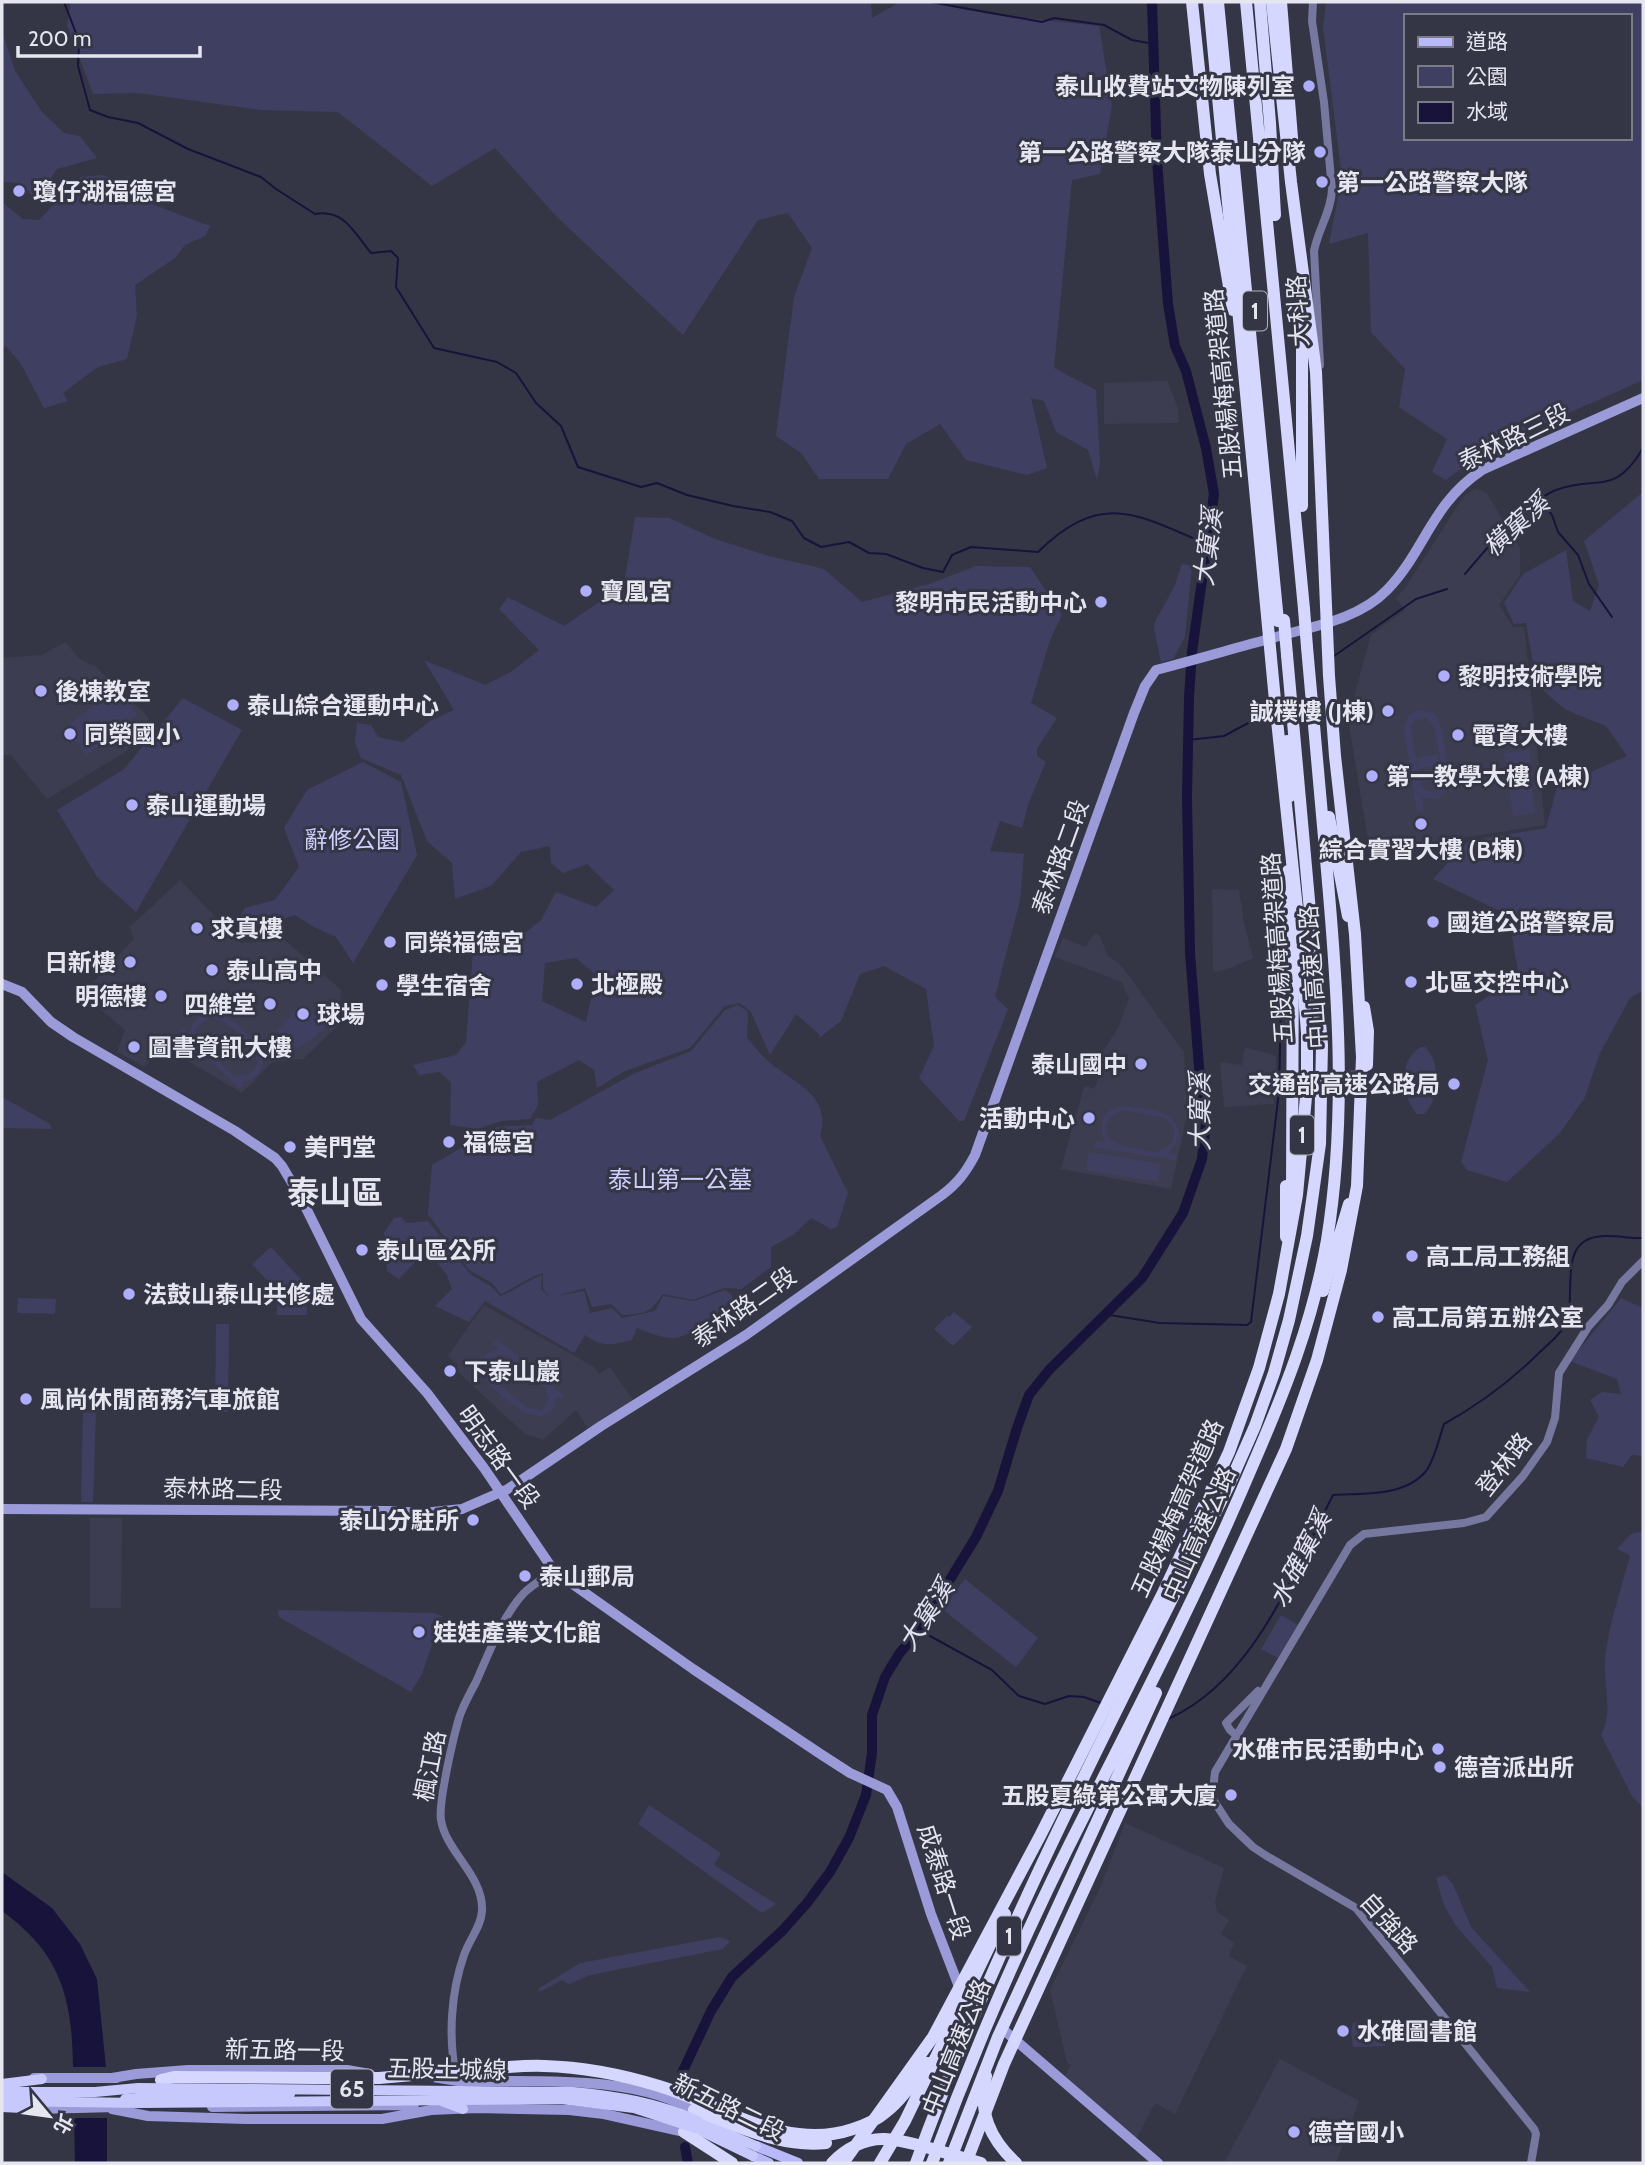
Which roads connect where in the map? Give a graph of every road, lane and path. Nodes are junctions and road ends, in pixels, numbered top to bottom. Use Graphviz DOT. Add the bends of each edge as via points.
graph roads {
  1 [pos="1192,2"];
  2 [pos="1209,2"];
  3 [pos="1218,2"];
  4 [pos="1225,2"];
  5 [pos="1246,2"];
  6 [pos="1260,2"];
  7 [pos="1272,2"];
  8 [pos="1281,2"];
  9 [pos="1313,2"];
  10 [pos="1275,302"];
  11 [pos="1643,398"];
  12 [pos="1260,449"];
  13 [pos="1302,573"];
  14 [pos="1281,620"];
  15 [pos="1327,622"];
  16 [pos="1284,656"];
  17 [pos="1168,667"];
  18 [pos="1286,716"];
  19 [pos="1317,758"];
  20 [pos="2,985"];
  21 [pos="1292,1078"];
  22 [pos="1310,1078"];
  23 [pos="1643,1261"];
  24 [pos="1286,1283"];
  25 [pos="1272,1362"];
  26 [pos="1292,1373"];
  27 [pos="1255,1426"];
  28 [pos="501,1493"];
  29 [pos="2,1509"];
  30 [pos="554,1571"];
  31 [pos="1276,1670"];
  32 [pos="1115,1708"];
  33 [pos="1141,1716"];
  34 [pos="1237,1735"];
  35 [pos="883,1787"];
  36 [pos="961,1993"];
  37 [pos="954,2018"];
  38 [pos="1002,2034"];
  39 [pos="2,2078"];
  40 [pos="109,2078"];
  41 [pos="42,2079"];
  42 [pos="161,2080"];
  43 [pos="458,2081"];
  44 [pos="558,2083"];
  45 [pos="2,2084"];
  46 [pos="416,2087"];
  47 [pos="2,2092"];
  48 [pos="349,2093"];
  49 [pos="94,2096"];
  50 [pos="2,2106"];
  51 [pos="43,2109"];
  52 [pos="463,2109"];
  53 [pos="693,2123"];
  54 [pos="754,2151"];
  55 [pos="732,2163"];
  56 [pos="769,2163"];
  57 [pos="798,2163"];
  58 [pos="832,2163"];
  59 [pos="843,2163"];
  60 [pos="880,2163"];
  61 [pos="916,2163"];
  62 [pos="932,2163"];
  63 [pos="949,2163"];
  64 [pos="966,2163"];
  65 [pos="982,2163"];
  66 [pos="1016,2163"];
  67 [pos="1158,2163"];
  68 [pos="1531,2163"];
  1 -- 12 [label="highway" via="1210,174"];
  2 -- 59 [label="highway, 五股楊梅高架道路 / 1, bridge" via="1307,1033 1297,1195 1279,1294 1259,1368 1228,1452 1162,1595 933,2037"];
  3 -- 12 [label="highway"];
  4 -- 14 [label="highway, 中山高速公路 / 1"];
  5 -- 10 [label="highway, 中山高速公路 / 1"];
  6 -- 10 [label="highway" via="1273,156"];
  7 -- 64 [label="highway, 1, bridge" via="1316,372 1328,676 1361,1012 1357,1186 1317,1360 1286,1449 1003,2064"];
  8 -- 13 [label="highway" via="1302,253"];
  9 -- 15 [label="street, 大科路" via="1332,190 1314,251"];
  10 -- 13 [label="highway, 中山高速公路 / 1"];
  11 -- 15 [label="main road, 泰林路三段" via="1482,470 1463,483 1387,590 1359,610"];
  12 -- 14 [label="highway"];
  13 -- 19 [label="highway, 中山高速公路 / 1, bridge"];
  14 -- 16 [label="highway, 中山高速公路 / 1, bridge"];
  15 -- 17 [label="main road, 泰林路三段"];
  16 -- 18 [label="highway"];
  16 -- 27 [label="highway, 中山高速公路 / 1" via="1322,1045 1320,1144 1289,1320"];
  17 -- 28 [label="main road, 泰林路二段" via="1156,670 1144,686 975,1154 961,1179 746,1335"];
  18 -- 21 [label="highway" via="1293,891"];
  18 -- 24 [label="highway"];
  19 -- 26 [label="highway, 中山高速公路 / 1" via="1337,996 1339,1130 1321,1268"];
  19 -- 26 [label="highway" via="1368,1031 1361,1076 1364,1128 1355,1180 1328,1280"];
  20 -- 28 [label="main road, 明志路一段" via="22,992 66,1032 275,1158 291,1179 361,1319 427,1393"];
  21 -- 22 [label="highway"];
  21 -- 24 [label="highway"];
  23 -- 31 [label="street, 登林路" via="1588,1327 1559,1373 1555,1418 1547,1442 1493,1510 1479,1521 1364,1534 1355,1539"];
  24 -- 25 [label="highway"];
  25 -- 27 [label="highway"];
  25 -- 32 [label="highway" via="1222,1482"];
  26 -- 33 [label="highway, 中山高速公路 / 1"];
  27 -- 32 [label="highway, 中山高速公路 / 1"];
  28 -- 29 [label="main road, 泰林路二段" via="462,1509 423,1513"];
  28 -- 30 [label="main road, 明志路一段"];
  30 -- 35 [label="main road, 明志路一段" via="693,1669 858,1777"];
  30 -- 43 [label="street, 楓江路" via="524,1593 497,1638 460,1714 445,1782 443,1829 478,1889 482,1907 454,1995"];
  31 -- 34 [label="street, 登林路"];
  31 -- 34 [label="street, 登林路" via="1226,1723"];
  32 -- 37 [label="highway"];
  32 -- 61 [label="highway, 中山高速公路 / 1" via="1005,1943 946,2079"];
  33 -- 38 [label="highway"];
  33 -- 62 [label="highway, 中山高速公路 / 1" via="1087,1810 1018,1951"];
  34 -- 68 [label="street, 自強路" via="1215,1772 1212,1798 1220,1813 1253,1847 1356,1908 1534,2129"];
  35 -- 36 [label="main road, 成泰路一段" via="897,1807"];
  37 -- 42 [label="highway, bridge" via="912,2084 884,2114 867,2124 826,2135 775,2130 659,2085 542,2066 379,2078"];
  37 -- 53 [label="highway" via="904,2105 872,2131 810,2145"];
  37 -- 60 [label="highway"];
  38 -- 63 [label="highway"];
  38 -- 66 [label="highway" via="985,2081 987,2116 999,2147"];
  38 -- 67 [label="main road"];
  39 -- 41 [label="main road"];
  40 -- 41 [label="main road"];
  40 -- 42 [label="main road, 新五路一段"];
  40 -- 43 [label="main road, 新五路一段" via="188,2070 347,2070"];
  41 -- 45 [label="highway"];
  42 -- 46 [label="main road, 新五路一段" via="174,2084"];
  43 -- 44 [label="main road, 新五路一段"];
  43 -- 46 [label="main road, 新五路一段"];
  43 -- 52 [label="street, 楓江路"];
  44 -- 53 [label="main road, 新五路二段" via="618,2085 665,2097"];
  46 -- 48 [label="highway"];
  47 -- 49 [label="highway, 五股土城線 / 65, bridge"];
  48 -- 49 [label="highway, bridge"];
  48 -- 52 [label="highway" via="446,2101"];
  49 -- 50 [label="highway, 五股土城線 / 65, bridge"];
  49 -- 53 [label="highway, 五股土城線 / 65, bridge" via="138,2088 573,2092 663,2108"];
  50 -- 51 [label="highway"];
  51 -- 52 [label="main road" via="246,2119 382,2119 431,2109"];
  52 -- 53 [label="main road, 新五路二段" via="569,2110"];
  53 -- 54 [label="highway, 五股土城線 / 65"];
  53 -- 54 [label="main road, 新五路二段"];
  53 -- 55 [label="highway"];
  54 -- 56 [label="main road, 新五路二段"];
  54 -- 57 [label="main road, 新五路二段"];
  58 -- 65 [label="highway, bridge" via="861,2143 884,2139"];
}
